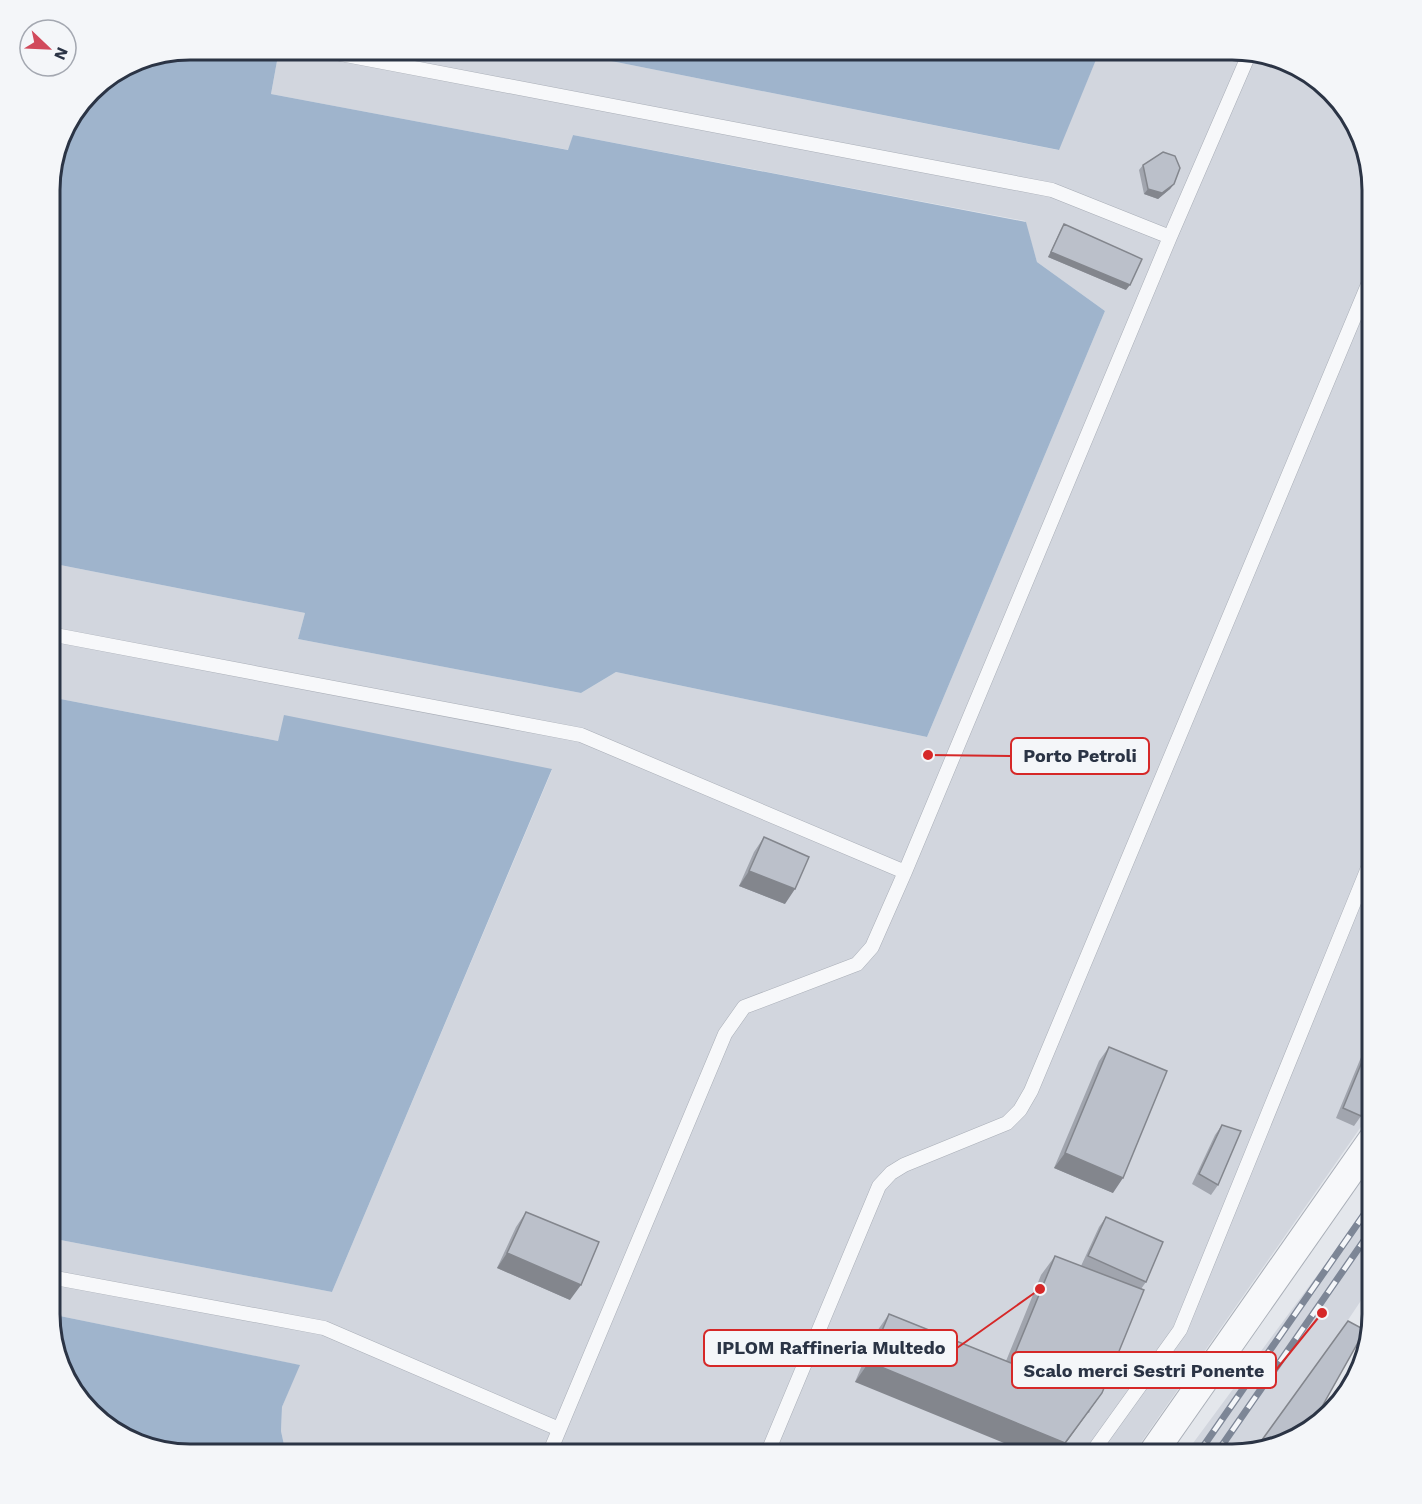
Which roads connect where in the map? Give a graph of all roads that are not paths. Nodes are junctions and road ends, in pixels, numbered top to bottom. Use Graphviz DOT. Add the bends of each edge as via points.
graph roads {
  1 [pos="372,60"];
  2 [pos="1246,61"];
  3 [pos="1170,237"];
  4 [pos="1362,298"];
  5 [pos="60,636"];
  6 [pos="905,872"];
  7 [pos="1362,883"];
  8 [pos="1362,1154"];
  9 [pos="60,1279"];
  10 [pos="559,1429"];
  11 [pos="553,1444"];
  12 [pos="772,1444"];
  13 [pos="1099,1444"];
  14 [pos="1160,1444"];
  1 -- 3 [label="lane" via="1052,190"];
  2 -- 3 [label="lane"];
  3 -- 6 [label="lane"];
  4 -- 12 [label="lane" via="1031,1091 1007,1123 904,1165 879,1186"];
  5 -- 6 [label="lane" via="581,735"];
  6 -- 10 [label="lane" via="872,947 857,964 744,1007 725,1035"];
  7 -- 13 [label="lane" via="1180,1330"];
  8 -- 14 [label="street"];
  9 -- 10 [label="lane" via="324,1328"];
  10 -- 11 [label="lane"];
}
